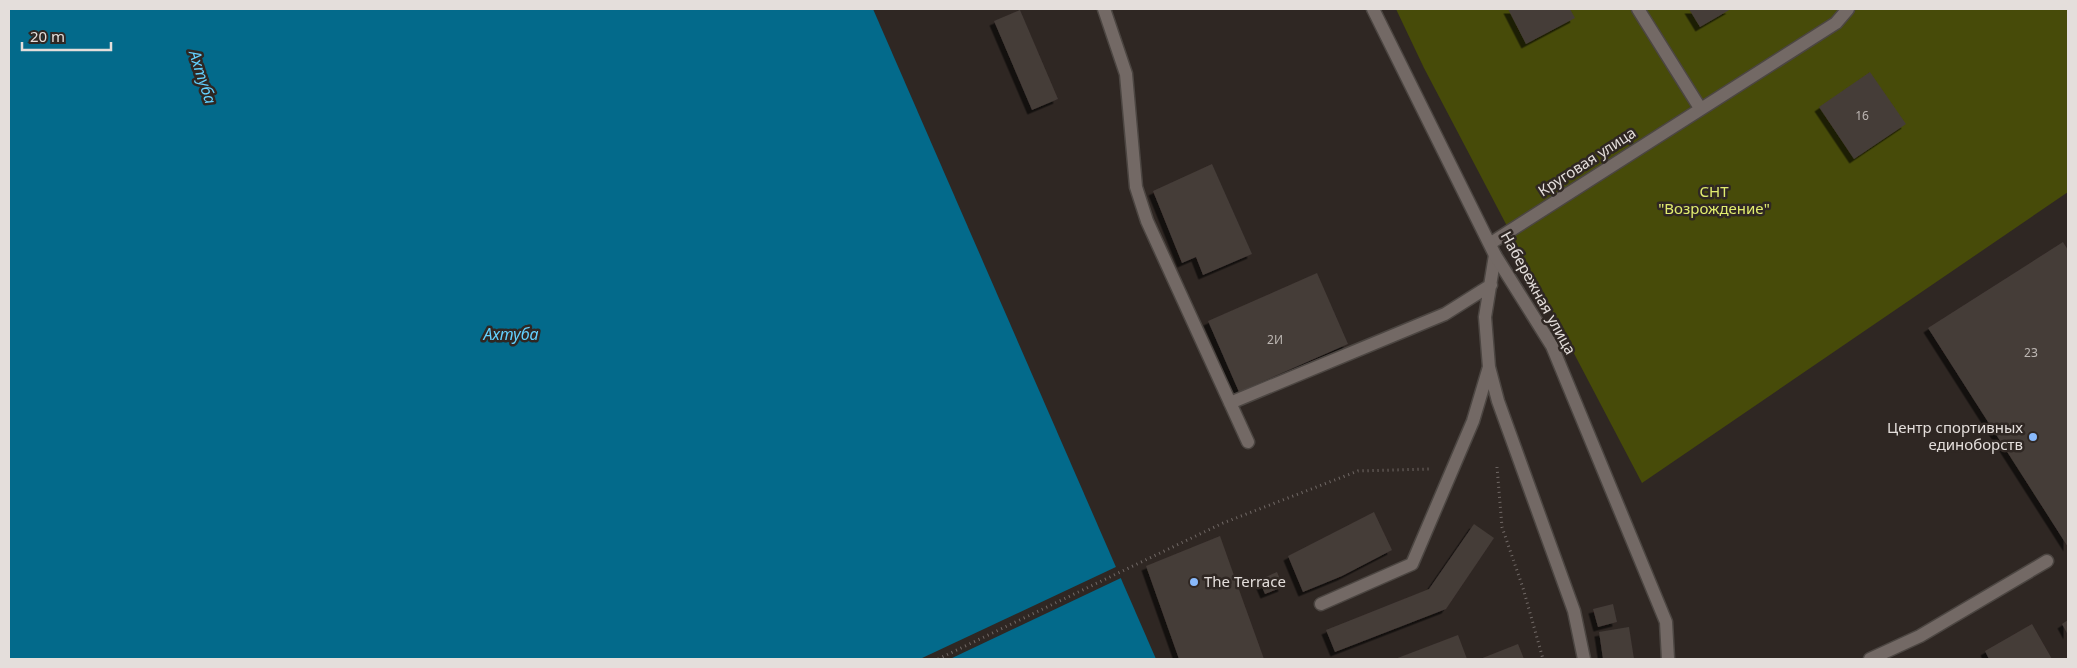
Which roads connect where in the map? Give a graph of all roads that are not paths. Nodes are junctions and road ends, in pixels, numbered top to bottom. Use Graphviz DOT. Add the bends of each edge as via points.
graph roads {
  1 [pos="1104,9"];
  2 [pos="1373,9"];
  3 [pos="1638,9"];
  4 [pos="1848,9"];
  5 [pos="1700,108"];
  6 [pos="1493,249"];
  7 [pos="1492,285"];
  8 [pos="1489,367"];
  9 [pos="1230,403"];
  10 [pos="1248,442"];
  11 [pos="2047,561"];
  12 [pos="1321,604"];
  13 [pos="1584,659"];
  14 [pos="1668,659"];
  15 [pos="1870,659"];
  1 -- 9 [label="street" via="1126,74 1136,187 1147,221"];
  2 -- 6 [label="street, Набережная улица"];
  3 -- 5 [label="street"];
  4 -- 5 [label="street, Круговая улица" via="1836,23"];
  5 -- 6 [label="street, Круговая улица"];
  6 -- 7 [label="street"];
  6 -- 14 [label="street, Набережная улица" via="1552,346 1666,622"];
  7 -- 8 [label="street" via="1485,317"];
  7 -- 9 [label="street" via="1445,314"];
  8 -- 12 [label="street" via="1472,421 1412,564"];
  8 -- 13 [label="street" via="1498,401 1574,612"];
  9 -- 10 [label="street"];
  11 -- 15 [label="street" via="1920,636"];
}
